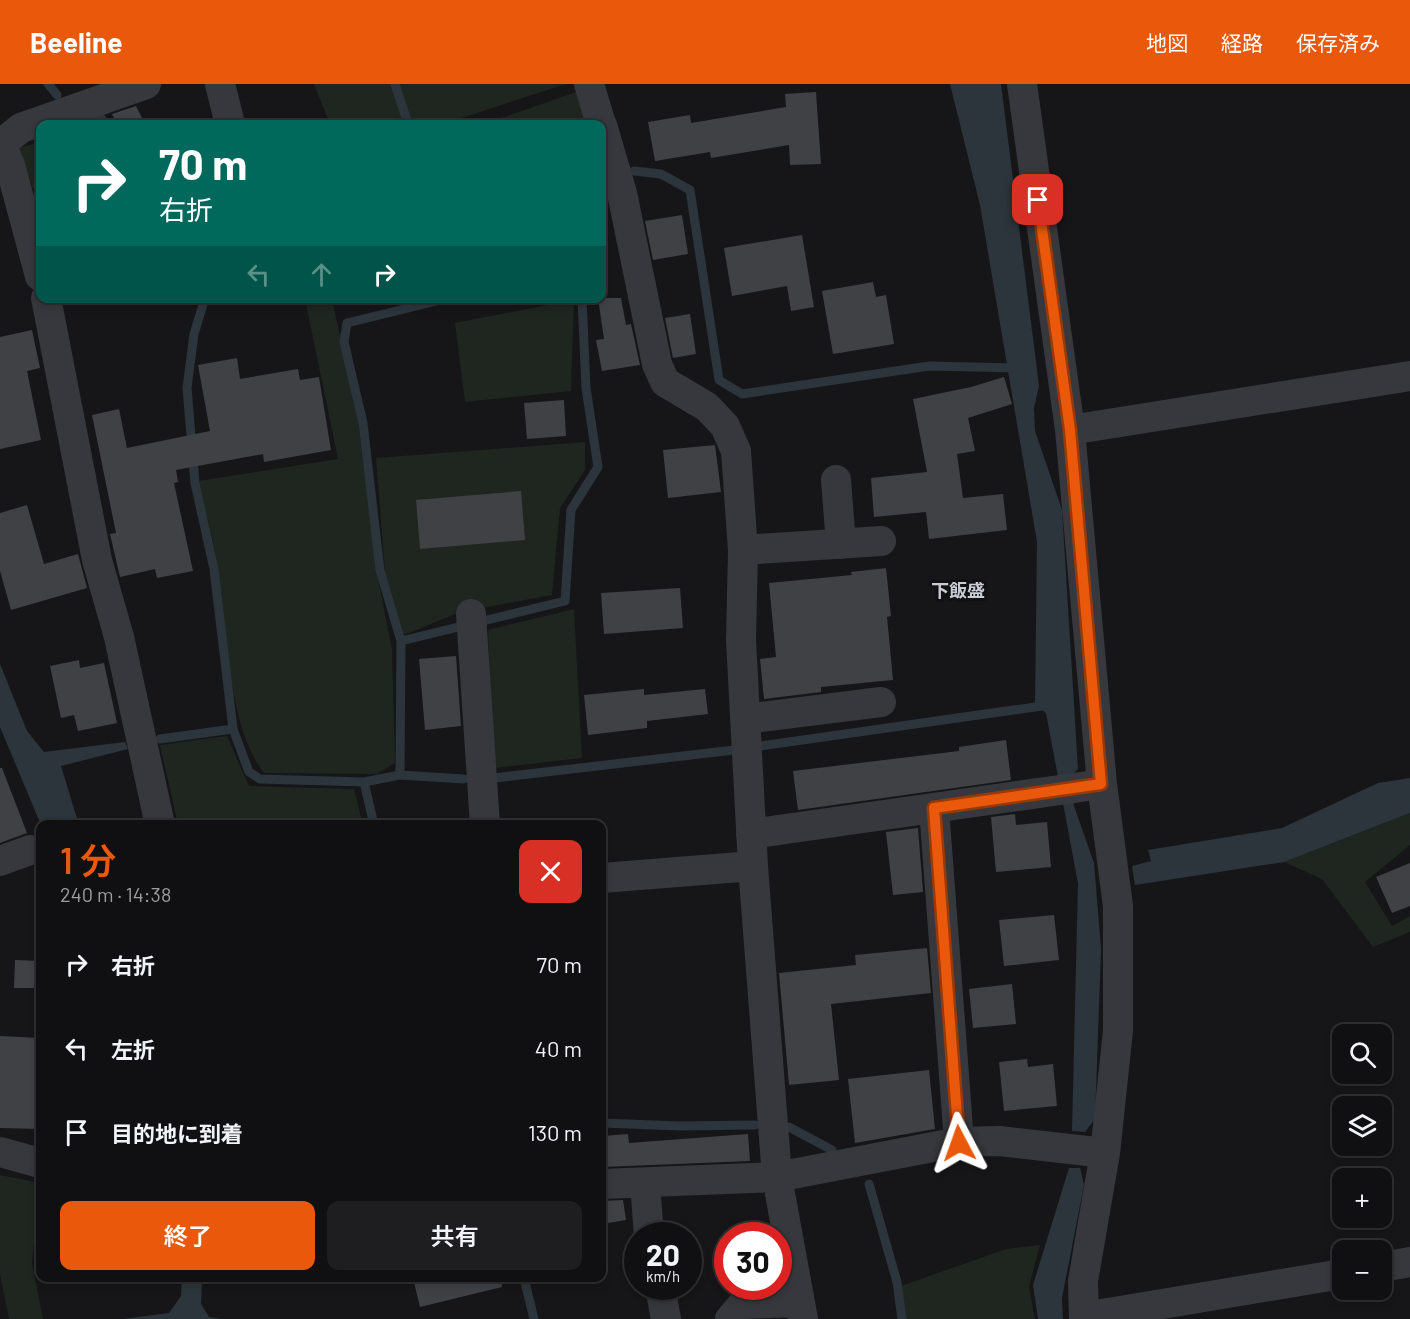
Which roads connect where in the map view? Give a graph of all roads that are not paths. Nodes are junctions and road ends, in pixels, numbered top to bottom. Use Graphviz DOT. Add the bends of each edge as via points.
graph roads {
  1 [pos="146,84"];
  2 [pos="220,84"];
  3 [pos="589,84"];
  4 [pos="1022,84"];
  5 [pos="44,120"];
  6 [pos="229,120"];
  7 [pos="600,120"];
  8 [pos="36,123"];
  9 [pos="606,141"];
  10 [pos="0,143"];
  11 [pos="36,261"];
  12 [pos="47,303"];
  13 [pos="1410,376"];
  14 [pos="1070,430"];
  15 [pos="836,480"];
  16 [pos="881,541"];
  17 [pos="841,544"];
  18 [pos="743,550"];
  19 [pos="472,622"];
  20 [pos="881,702"];
  21 [pos="745,719"];
  22 [pos="1077,788"];
  23 [pos="934,808"];
  24 [pos="159,820"];
  25 [pos="485,820"];
  26 [pos="751,834"];
  27 [pos="30,850"];
  28 [pos="0,861"];
  29 [pos="753,866"];
  30 [pos="606,878"];
  31 [pos="959,1143"];
  32 [pos="0,1152"];
  33 [pos="1106,1153"];
  34 [pos="36,1162"];
  35 [pos="777,1177"];
  36 [pos="645,1183"];
  37 [pos="606,1184"];
  38 [pos="648,1222"];
  39 [pos="1410,1262"];
  40 [pos="1392,1265"];
  41 [pos="1332,1276"];
  42 [pos="662,1300"];
  43 [pos="802,1310"];
  44 [pos="1084,1318"];
  45 [pos="666,1319"];
  46 [pos="730,1319"];
  1 -- 5 [label="street"];
  2 -- 6 [label="street"];
  3 -- 7 [label="street"];
  4 -- 14 [label="street"];
  8 -- 10 [label="street"];
  9 -- 18 [label="street" via="622,193 664,382 707,407 725,426 736,451"];
  10 -- 11 [label="street" via="10,165"];
  12 -- 24 [label="street" via="97,561 119,638"];
  13 -- 14 [label="street"];
  14 -- 22 [label="street"];
  15 -- 17 [label="street"];
  16 -- 17 [label="street"];
  17 -- 18 [label="street"];
  18 -- 21 [label="street" via="741,640"];
  19 -- 25 [label="street"];
  20 -- 21 [label="street"];
  21 -- 26 [label="street"];
  22 -- 23 [label="street"];
  22 -- 33 [label="street" via="1118,918 1118,1031"];
  23 -- 26 [label="street"];
  23 -- 31 [label="street"];
  26 -- 29 [label="street"];
  27 -- 28 [label="street"];
  29 -- 30 [label="street"];
  29 -- 35 [label="street"];
  31 -- 33 [label="street" via="999,1141"];
  31 -- 35 [label="street"];
  32 -- 34 [label="street"];
  33 -- 44 [label="street" via="1083,1281"];
  35 -- 36 [label="street"];
  35 -- 43 [label="street"];
  36 -- 37 [label="street"];
  36 -- 38 [label="street"];
  39 -- 40 [label="street"];
  41 -- 44 [label="street"];
  42 -- 45 [label="street"];
  43 -- 46 [label="street" via="743,1304"];
}
